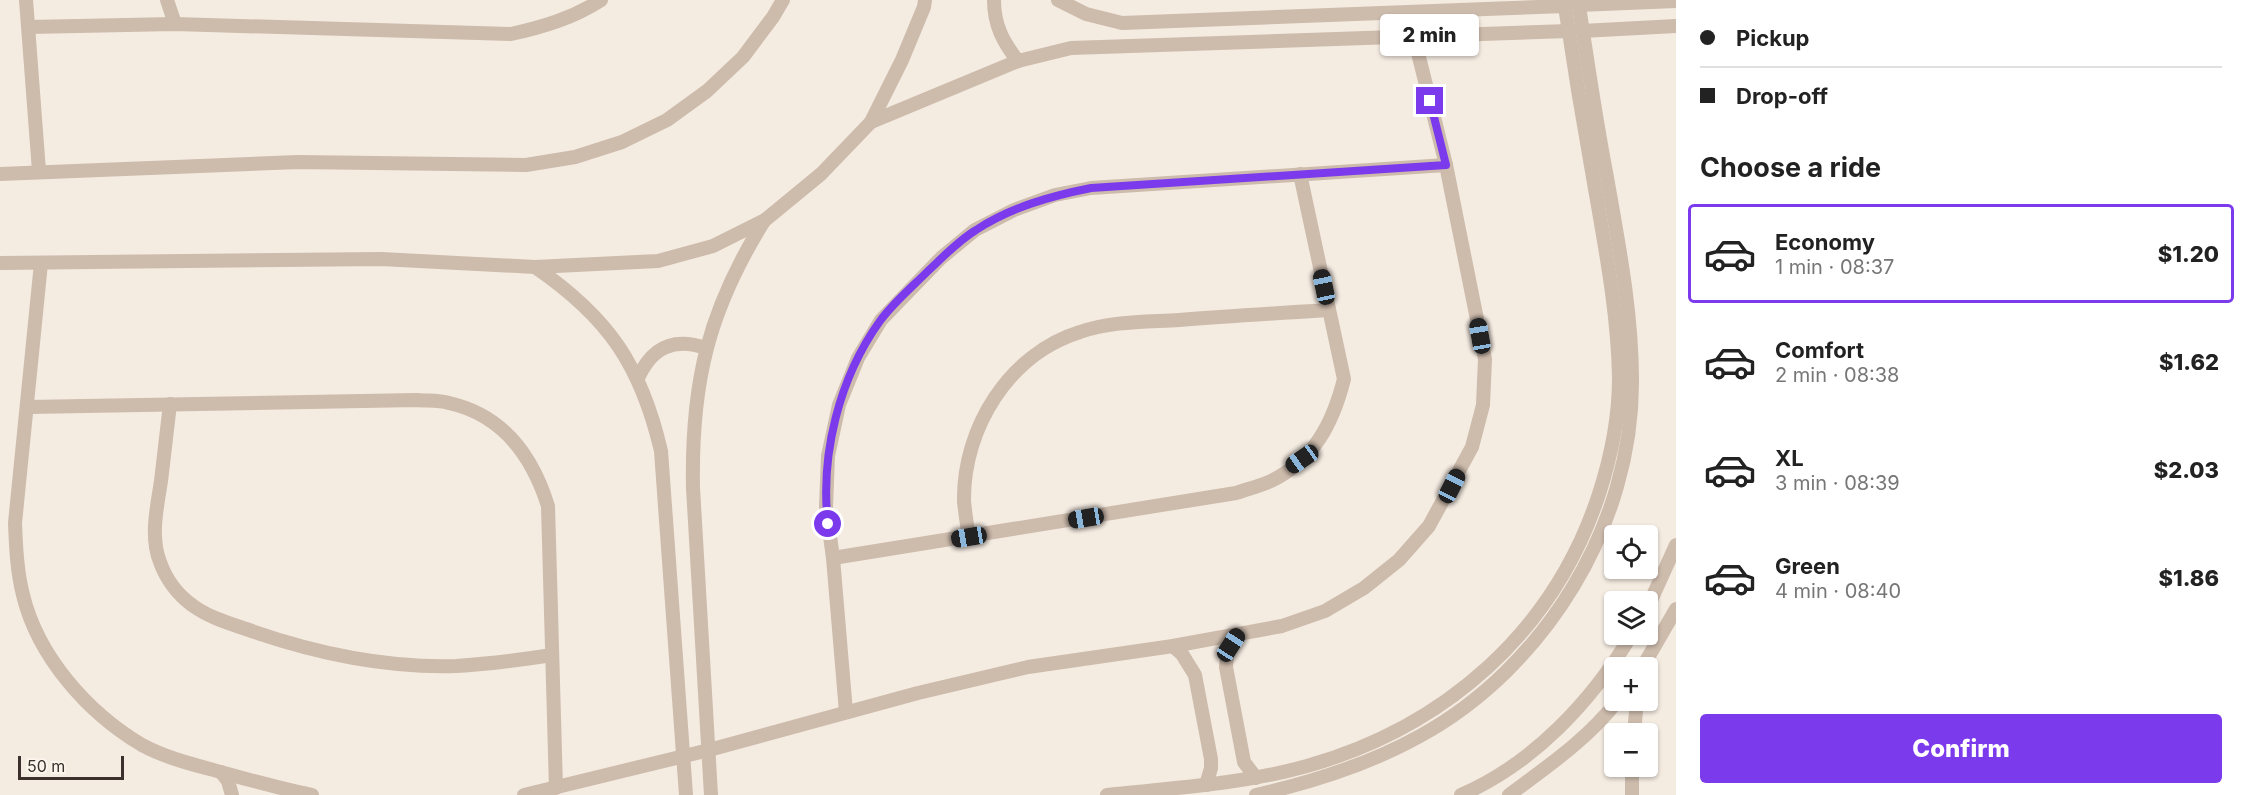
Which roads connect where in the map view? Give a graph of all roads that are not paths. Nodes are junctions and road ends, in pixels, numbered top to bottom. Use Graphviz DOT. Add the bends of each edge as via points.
graph roads {
  1 [pos="26,0"];
  2 [pos="167,0"];
  3 [pos="601,0"];
  4 [pos="783,0"];
  5 [pos="925,0"];
  6 [pos="994,0"];
  7 [pos="1058,0"];
  8 [pos="1676,1"];
  9 [pos="1571,3"];
  10 [pos="1419,6"];
  11 [pos="175,24"];
  12 [pos="1676,26"];
  13 [pos="29,27"];
  14 [pos="1576,31"];
  15 [pos="1414,37"];
  16 [pos="1018,61"];
  17 [pos="1583,76"];
  18 [pos="871,122"];
  19 [pos="1446,165"];
  20 [pos="39,171"];
  21 [pos="0,174"];
  22 [pos="1300,174"];
  23 [pos="765,220"];
  24 [pos="0,263"];
  25 [pos="40,263"];
  26 [pos="535,267"];
  27 [pos="1329,310"];
  28 [pos="706,348"];
  29 [pos="638,378"];
  30 [pos="170,404"];
  31 [pos="28,407"];
  32 [pos="969,537"];
  33 [pos="1676,545"];
  34 [pos="833,558"];
  35 [pos="1655,591"];
  36 [pos="1676,609"];
  37 [pos="1238,634"];
  38 [pos="1625,645"];
  39 [pos="1173,646"];
  40 [pos="552,655"];
  41 [pos="1648,657"];
  42 [pos="1610,711"];
  43 [pos="846,712"];
  44 [pos="709,750"];
  45 [pos="683,756"];
  46 [pos="221,772"];
  47 [pos="1632,777"];
  48 [pos="1256,778"];
  49 [pos="1206,785"];
  50 [pos="556,788"];
  51 [pos="1484,791"];
  52 [pos="280,792"];
  53 [pos="232,795"];
  54 [pos="312,795"];
  55 [pos="524,795"];
  56 [pos="686,795"];
  57 [pos="711,795"];
  58 [pos="1107,795"];
  59 [pos="1256,795"];
  60 [pos="1461,795"];
  61 [pos="1509,795"];
  62 [pos="1632,795"];
  1 -- 13 [label="street"];
  2 -- 11 [label="street"];
  3 -- 11 [label="street" via="573,16 511,34"];
  4 -- 20 [label="street" via="743,57 707,91 667,120 622,142 575,158 526,165 298,162"];
  5 -- 18 [label="street" via="902,60"];
  6 -- 16 [label="street" via="998,30"];
  7 -- 10 [label="street" via="1086,14 1122,23"];
  8 -- 9 [label="street"];
  9 -- 10 [label="street"];
  9 -- 14 [label="street"];
  11 -- 13 [label="street"];
  12 -- 14 [label="street"];
  13 -- 20 [label="street"];
  14 -- 15 [label="street"];
  14 -- 17 [label="street"];
  15 -- 16 [label="street" via="1098,46 1071,48"];
  15 -- 19 [label="street"];
  16 -- 18 [label="street"];
  17 -- 48 [label="street" via="1617,334 1619,381 1606,472 1571,562 1521,635 1453,697 1414,722 1362,746"];
  17 -- 59 [label="street" via="1616,229 1629,323 1632,382 1629,430 1619,477 1605,523 1585,567 1531,646 1461,710 1368,762"];
  18 -- 23 [label="street" via="821,174"];
  19 -- 22 [label="street"];
  19 -- 37 [label="street" via="1485,359 1483,405 1472,447 1429,526 1400,560 1325,611 1282,626"];
  20 -- 21 [label="street"];
  22 -- 27 [label="street"];
  22 -- 34 [label="street" via="1091,188 1055,195 975,230 935,264 881,320 858,358 839,405 828,456 826,507"];
  23 -- 26 [label="street" via="713,246 658,261"];
  23 -- 28 [label="street" via="726,290"];
  24 -- 25 [label="street"];
  25 -- 26 [label="street" via="381,259"];
  25 -- 31 [label="street"];
  26 -- 29 [label="street" via="595,315"];
  27 -- 32 [label="street" via="1114,324 1055,342 1014,374 993,397 978,426 966,473 964,501"];
  27 -- 32 [label="street" via="1344,380 1336,409 1322,436 1302,459 1271,481 1236,493"];
  28 -- 29 [label="street" via="693,343 665,347 644,365"];
  28 -- 44 [label="street" via="696,394 692,441"];
  29 -- 45 [label="street" via="661,451"];
  30 -- 31 [label="street"];
  30 -- 40 [label="street" via="417,400 449,403 479,413 506,432 527,456 542,485 548,506"];
  30 -- 40 [label="street" via="154,533 159,561 172,586 193,606 219,620 264,635 358,659 455,666"];
  31 -- 46 [label="street" via="15,523 16,561 37,633 56,665 109,723 172,758"];
  32 -- 34 [label="street"];
  33 -- 35 [label="street"];
  34 -- 43 [label="street"];
  36 -- 41 [label="street"];
  37 -- 39 [label="street"];
  37 -- 48 [label="street" via="1227,655 1226,667 1244,762"];
  38 -- 51 [label="street" via="1589,695 1552,734"];
  39 -- 43 [label="street" via="1028,667"];
  39 -- 49 [label="street" via="1195,675 1211,759"];
  40 -- 50 [label="street"];
  42 -- 61 [label="street" via="1565,754"];
  43 -- 44 [label="street"];
  44 -- 45 [label="street"];
  44 -- 57 [label="street"];
  45 -- 50 [label="street"];
  45 -- 56 [label="street"];
  46 -- 52 [label="street"];
  46 -- 53 [label="street"];
  47 -- 62 [label="street"];
  48 -- 49 [label="street"];
  49 -- 58 [label="street"];
  50 -- 55 [label="street"];
  51 -- 60 [label="street"];
  52 -- 54 [label="street"];
}
